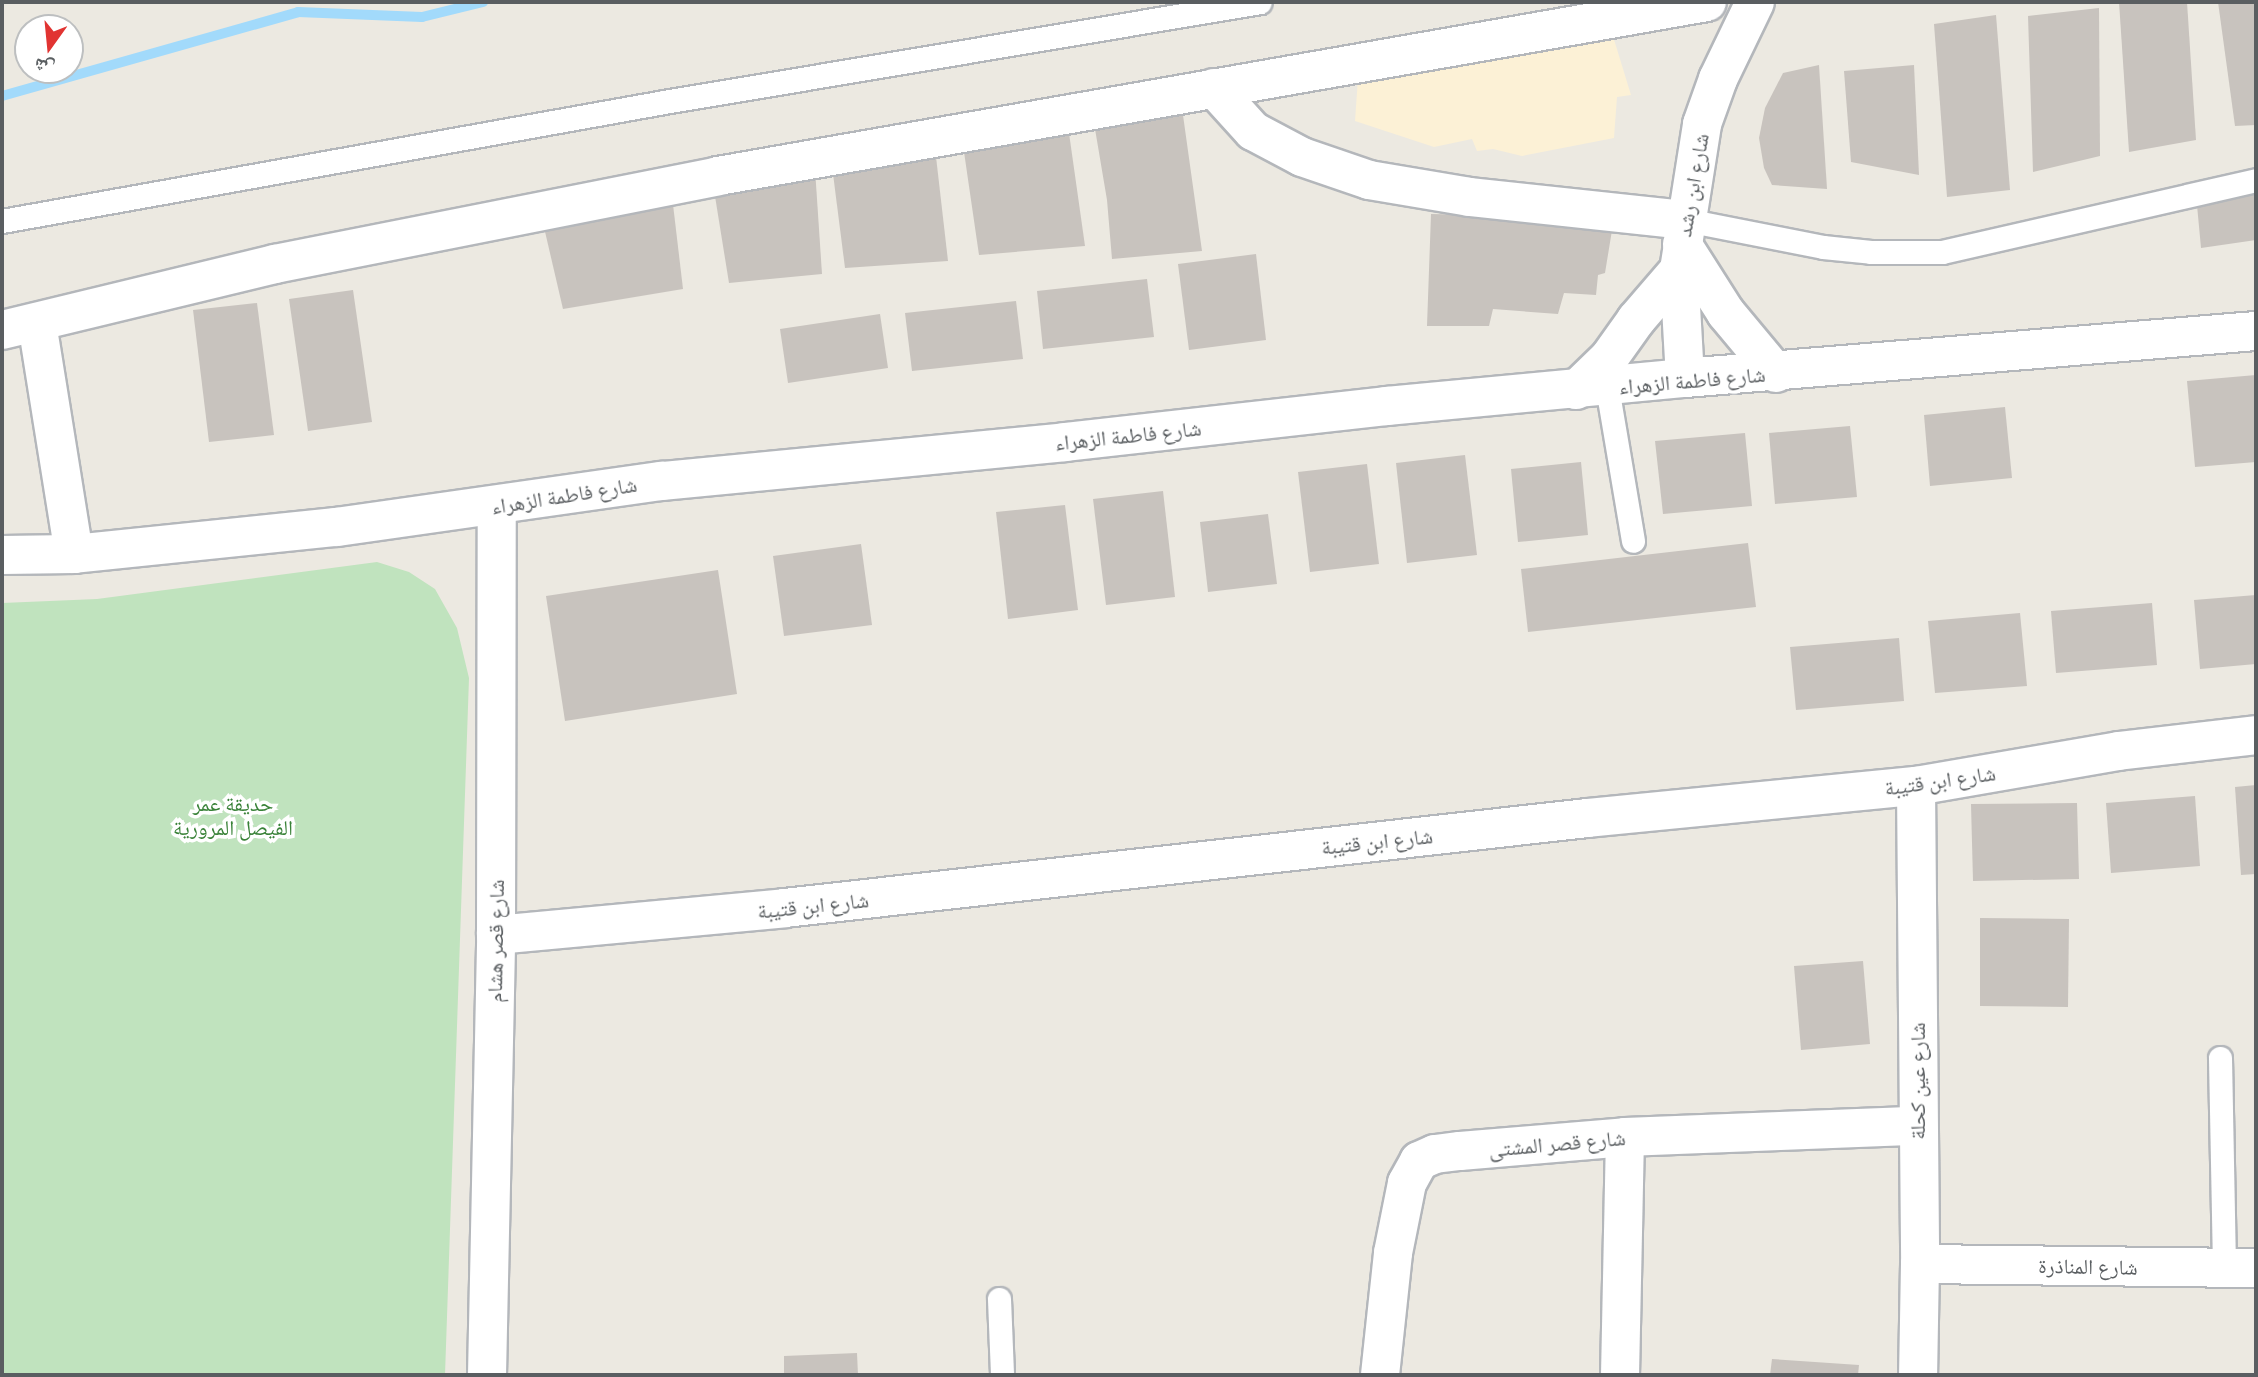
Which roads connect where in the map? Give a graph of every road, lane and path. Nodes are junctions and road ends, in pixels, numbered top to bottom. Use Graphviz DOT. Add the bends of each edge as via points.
graph roads {
  1 [pos="1260,2"];
  2 [pos="1707,2"];
  3 [pos="1755,2"];
  4 [pos="1214,88"];
  5 [pos="2256,180"];
  6 [pos="2,221"];
  7 [pos="1682,244"];
  8 [pos="20,326"];
  9 [pos="2256,331"];
  10 [pos="1776,373"];
  11 [pos="1685,378"];
  12 [pos="1591,389"];
  13 [pos="497,506"];
  14 [pos="1633,541"];
  15 [pos="74,554"];
  16 [pos="2,555"];
  17 [pos="2256,735"];
  18 [pos="1916,786"];
  19 [pos="496,935"];
  20 [pos="2220,1058"];
  21 [pos="1916,1126"];
  22 [pos="1625,1137"];
  23 [pos="1920,1264"];
  24 [pos="2240,1268"];
  25 [pos="999,1299"];
  26 [pos="487,1375"];
  27 [pos="1002,1375"];
  28 [pos="1380,1375"];
  29 [pos="1620,1375"];
  30 [pos="1917,1375"];
  1 -- 6 [label="lane" via="664,102"];
  2 -- 4 [label="street"];
  3 -- 7 [label="street, شارع ابن رشد" via="1702,124"];
  4 -- 7 [label="street" via="1253,131 1302,157 1369,180"];
  4 -- 8 [label="street" via="718,176 275,264"];
  5 -- 7 [label="lane" via="1941,252"];
  7 -- 10 [label="street" via="1726,313"];
  7 -- 11 [label="street, شارع ابن رشد"];
  7 -- 12 [label="street"];
  8 -- 15 [label="street"];
  9 -- 10 [label="street, شارع فاطمة الزهراء"];
  10 -- 11 [label="street, شارع فاطمة الزهراء"];
  11 -- 12 [label="street, شارع فاطمة الزهراء"];
  12 -- 13 [label="street, شارع فاطمة الزهراء" via="662,481"];
  12 -- 14 [label="lane"];
  13 -- 15 [label="street, شارع فاطمة الزهراء"];
  13 -- 19 [label="street, شارع قصر هشام"];
  15 -- 16 [label="street, شارع فاطمة الزهراء"];
  17 -- 18 [label="street, شارع ابن قتيبة" via="2118,751"];
  18 -- 19 [label="street, شارع ابن قتيبة"];
  18 -- 21 [label="street, شارع عين كحلة"];
  19 -- 26 [label="street, شارع قصر هشام"];
  20 -- 24 [label="lane"];
  21 -- 22 [label="street, شارع قصر المشتى"];
  21 -- 23 [label="street, شارع عين كحلة"];
  22 -- 28 [label="street, شارع قصر المشتى" via="1460,1151 1419,1161 1407,1183 1393,1253"];
  22 -- 29 [label="street"];
  23 -- 24 [label="street, شارع المناذرة"];
  23 -- 30 [label="street, شارع عين كحلة"];
  25 -- 27 [label="lane"];
}
